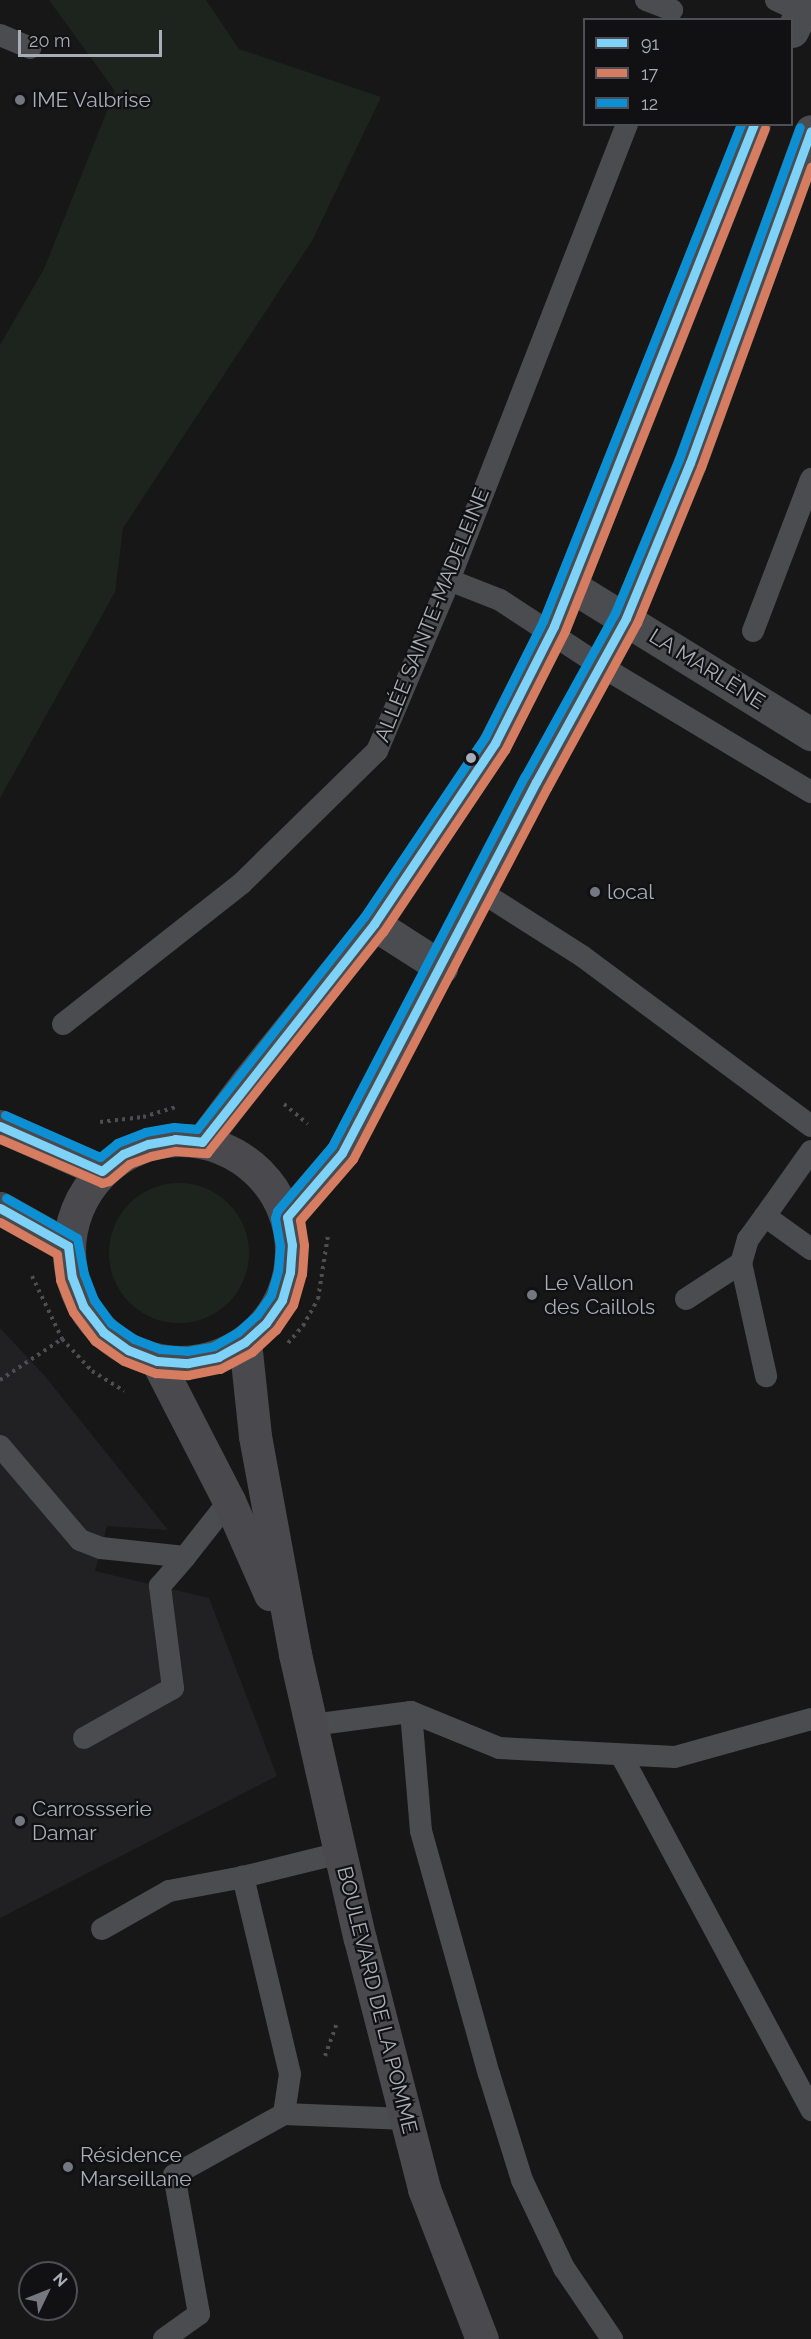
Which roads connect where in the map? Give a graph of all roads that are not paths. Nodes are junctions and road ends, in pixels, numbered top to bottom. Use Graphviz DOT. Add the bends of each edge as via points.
graph roads {
  1 [pos="646,0"];
  2 [pos="672,10"];
  3 [pos="0,35"];
  4 [pos="30,48"];
  5 [pos="626,126"];
  6 [pos="753,126"];
  7 [pos="811,131"];
  8 [pos="811,479"];
  9 [pos="448,580"];
  10 [pos="571,586"];
  11 [pos="626,618"];
  12 [pos="753,631"];
  13 [pos="551,632"];
  14 [pos="601,666"];
  15 [pos="811,734"];
  16 [pos="811,792"];
  17 [pos="480,891"];
  18 [pos="374,924"];
  19 [pos="441,967"];
  20 [pos="63,1024"];
  21 [pos="0,1125"];
  22 [pos="811,1126"];
  23 [pos="202,1142"];
  24 [pos="811,1151"];
  25 [pos="102,1171"];
  26 [pos="1,1209"];
  27 [pos="765,1216"];
  28 [pos="287,1217"];
  29 [pos="68,1246"];
  30 [pos="811,1249"];
  31 [pos="741,1263"];
  32 [pos="686,1299"];
  33 [pos="245,1342"];
  34 [pos="157,1361"];
  35 [pos="766,1376"];
  36 [pos="0,1446"];
  37 [pos="229,1501"];
  38 [pos="185,1557"];
  39 [pos="295,1654"];
  40 [pos="411,1712"];
  41 [pos="811,1719"];
  42 [pos="312,1725"];
  43 [pos="84,1738"];
  44 [pos="621,1755"];
  45 [pos="340,1853"];
  46 [pos="243,1877"];
  47 [pos="102,1929"];
  48 [pos="811,2110"];
  49 [pos="284,2114"];
  50 [pos="406,2119"];
  51 [pos="474,2337"];
  52 [pos="164,2339"];
  53 [pos="612,2339"];
  1 -- 2 [label="lane"];
  3 -- 4 [label="lane"];
  5 -- 9 [label="lane, ALLÉE SAINTE-MADELEINE"];
  6 -- 10 [label="street"];
  7 -- 11 [label="street" via="690,462"];
  8 -- 12 [label="lane"];
  9 -- 13 [label="lane" via="500,600"];
  9 -- 20 [label="lane, ALLÉE SAINTE-MADELEINE" via="376,751 242,883"];
  10 -- 11 [label="street, LA MARLÈNE"];
  10 -- 13 [label="street"];
  11 -- 14 [label="street"];
  11 -- 15 [label="street, LA MARLÈNE"];
  13 -- 14 [label="lane"];
  13 -- 18 [label="street" via="495,743"];
  14 -- 16 [label="lane"];
  14 -- 17 [label="street"];
  17 -- 19 [label="street"];
  17 -- 22 [label="lane" via="582,956"];
  18 -- 19 [label="street"];
  18 -- 23 [label="street"];
  19 -- 28 [label="street" via="342,1153"];
  21 -- 25 [label="main road"];
  23 -- 25 [label="main road" via="175,1139 148,1144 123,1154"];
  23 -- 28 [label="main road" via="230,1151 254,1168 274,1190"];
  24 -- 27 [label="lane"];
  25 -- 29 [label="main road" via="78,1206"];
  26 -- 29 [label="main road"];
  27 -- 30 [label="lane"];
  27 -- 31 [label="lane" via="748,1239"];
  28 -- 33 [label="main road" via="292,1245 282,1300 266,1323"];
  29 -- 34 [label="main road" via="72,1277 83,1306 103,1332 128,1350"];
  31 -- 32 [label="lane"];
  31 -- 35 [label="lane"];
  33 -- 34 [label="main road" via="219,1357 188,1363"];
  33 -- 39 [label="main road, BOULEVARD DE LA POMME" via="255,1436"];
  34 -- 37 [label="main road, BOULEVARD DE LA POMME"];
  36 -- 38 [label="lane" via="80,1540 101,1548"];
  37 -- 38 [label="lane"];
  37 -- 39 [label="main road, BOULEVARD DE LA POMME"];
  38 -- 43 [label="lane" via="160,1586 173,1688"];
  39 -- 42 [label="main road, BOULEVARD DE LA POMME"];
  40 -- 42 [label="lane"];
  40 -- 44 [label="lane" via="499,1748"];
  40 -- 53 [label="lane" via="421,1831 522,2180 564,2268"];
  41 -- 44 [label="lane" via="675,1757"];
  42 -- 45 [label="main road, BOULEVARD DE LA POMME"];
  44 -- 48 [label="lane"];
  45 -- 46 [label="lane"];
  45 -- 50 [label="main road, BOULEVARD DE LA POMME"];
  46 -- 47 [label="lane" via="169,1891"];
  46 -- 49 [label="lane" via="290,2074"];
  49 -- 50 [label="lane"];
  49 -- 52 [label="lane" via="174,2175 199,2314"];
  50 -- 51 [label="main road, BOULEVARD DE LA POMME" via="424,2189"];
}
